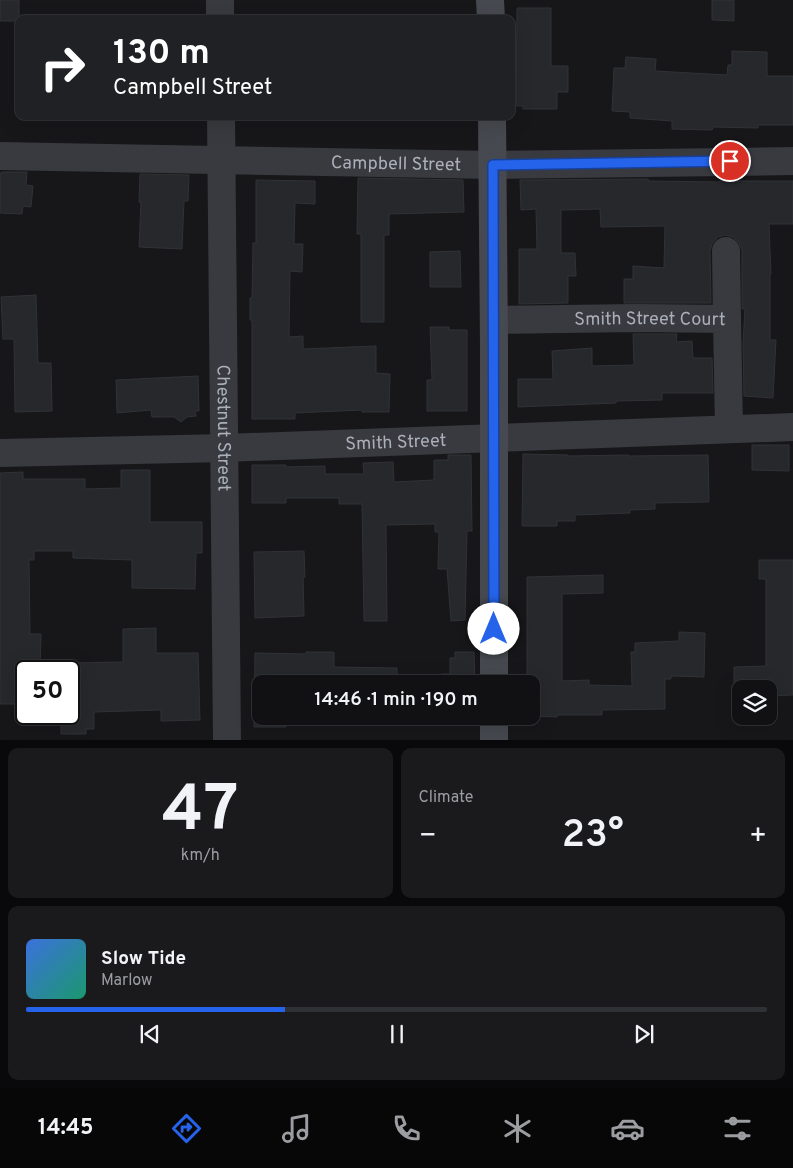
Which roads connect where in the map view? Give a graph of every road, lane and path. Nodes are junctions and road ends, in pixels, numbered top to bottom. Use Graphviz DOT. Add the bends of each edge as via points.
graph roads {
  1 [pos="220,0"];
  2 [pos="490,0"];
  3 [pos="220,15"];
  4 [pos="491,15"];
  5 [pos="221,120"];
  6 [pos="492,120"];
  7 [pos="0,156"];
  8 [pos="221,160"];
  9 [pos="793,161"];
  10 [pos="493,165"];
  11 [pos="726,251"];
  12 [pos="727,319"];
  13 [pos="494,320"];
  14 [pos="793,426"];
  15 [pos="729,429"];
  16 [pos="494,437"];
  17 [pos="225,448"];
  18 [pos="0,453"];
  19 [pos="494,675"];
  20 [pos="494,725"];
  21 [pos="227,740"];
  22 [pos="494,740"];
  1 -- 3 [label="street"];
  2 -- 4 [label="main road"];
  5 -- 8 [label="street, Chestnut Street"];
  6 -- 10 [label="main road"];
  7 -- 8 [label="street, Campbell Street"];
  8 -- 10 [label="street, Campbell Street"];
  8 -- 17 [label="street, Chestnut Street"];
  9 -- 10 [label="street, Campbell Street"];
  10 -- 13 [label="main road"];
  11 -- 12 [label="street"];
  12 -- 13 [label="street, Smith Street Court"];
  12 -- 15 [label="street, Smith Street Court"];
  13 -- 16 [label="main road"];
  14 -- 15 [label="street, Smith Street"];
  15 -- 16 [label="street, Smith Street"];
  16 -- 17 [label="street, Smith Street"];
  16 -- 19 [label="main road"];
  17 -- 18 [label="street, Smith Street"];
  17 -- 21 [label="street, Chestnut Street"];
  20 -- 22 [label="main road"];
}
